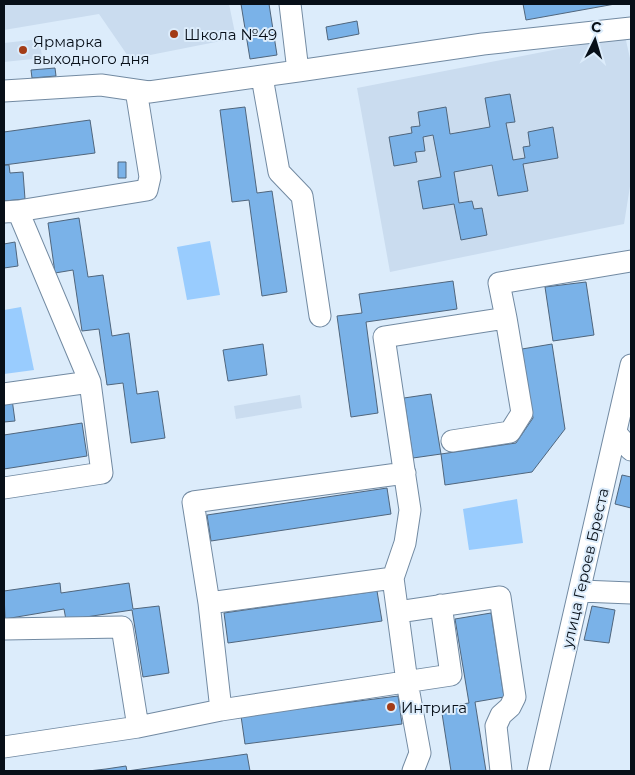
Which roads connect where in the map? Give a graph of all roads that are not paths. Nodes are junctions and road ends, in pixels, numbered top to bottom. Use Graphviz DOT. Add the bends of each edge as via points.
graph roads {
  1 [pos="290,4"];
  2 [pos="631,28"];
  3 [pos="298,71"];
  4 [pos="262,77"];
  5 [pos="4,90"];
  6 [pos="136,90"];
  7 [pos="11,212"];
  8 [pos="631,261"];
  9 [pos="320,316"];
  10 [pos="506,318"];
  11 [pos="631,365"];
  12 [pos="90,382"];
  13 [pos="4,394"];
  14 [pos="616,434"];
  15 [pos="452,441"];
  16 [pos="631,450"];
  17 [pos="405,473"];
  18 [pos="4,488"];
  19 [pos="393,578"];
  20 [pos="581,591"];
  21 [pos="631,593"];
  22 [pos="208,603"];
  23 [pos="441,606"];
  24 [pos="398,612"];
  25 [pos="4,629"];
  26 [pos="407,682"];
  27 [pos="221,710"];
  28 [pos="138,726"];
  29 [pos="4,747"];
  30 [pos="413,771"];
  31 [pos="501,771"];
  32 [pos="538,771"];
  1 -- 3 [label="street"];
  2 -- 3 [label="street" via="483,44"];
  3 -- 4 [label="street"];
  4 -- 6 [label="street" via="150,92"];
  4 -- 9 [label="street" via="279,172 302,196"];
  5 -- 6 [label="street" via="100,85"];
  6 -- 7 [label="street" via="150,178 147,190"];
  7 -- 12 [label="street"];
  8 -- 10 [label="street" via="500,283"];
  10 -- 15 [label="street" via="522,413 510,432"];
  10 -- 17 [label="street" via="384,337"];
  11 -- 14 [label="street, улица Героев Бреста"];
  12 -- 13 [label="street"];
  12 -- 18 [label="street" via="102,473"];
  14 -- 16 [label="street"];
  14 -- 20 [label="street, улица Героев Бреста"];
  17 -- 19 [label="street" via="410,510 405,543"];
  17 -- 22 [label="street" via="193,502"];
  19 -- 22 [label="street"];
  19 -- 24 [label="street"];
  20 -- 21 [label="street"];
  20 -- 32 [label="street, улица Героев Бреста"];
  22 -- 27 [label="street"];
  23 -- 24 [label="street"];
  23 -- 26 [label="street" via="451,676"];
  23 -- 31 [label="street" via="500,597 515,697 496,726"];
  24 -- 26 [label="street"];
  25 -- 28 [label="street" via="122,627"];
  26 -- 27 [label="street"];
  26 -- 30 [label="street" via="420,753"];
  27 -- 28 [label="street"];
  28 -- 29 [label="street"];
}
